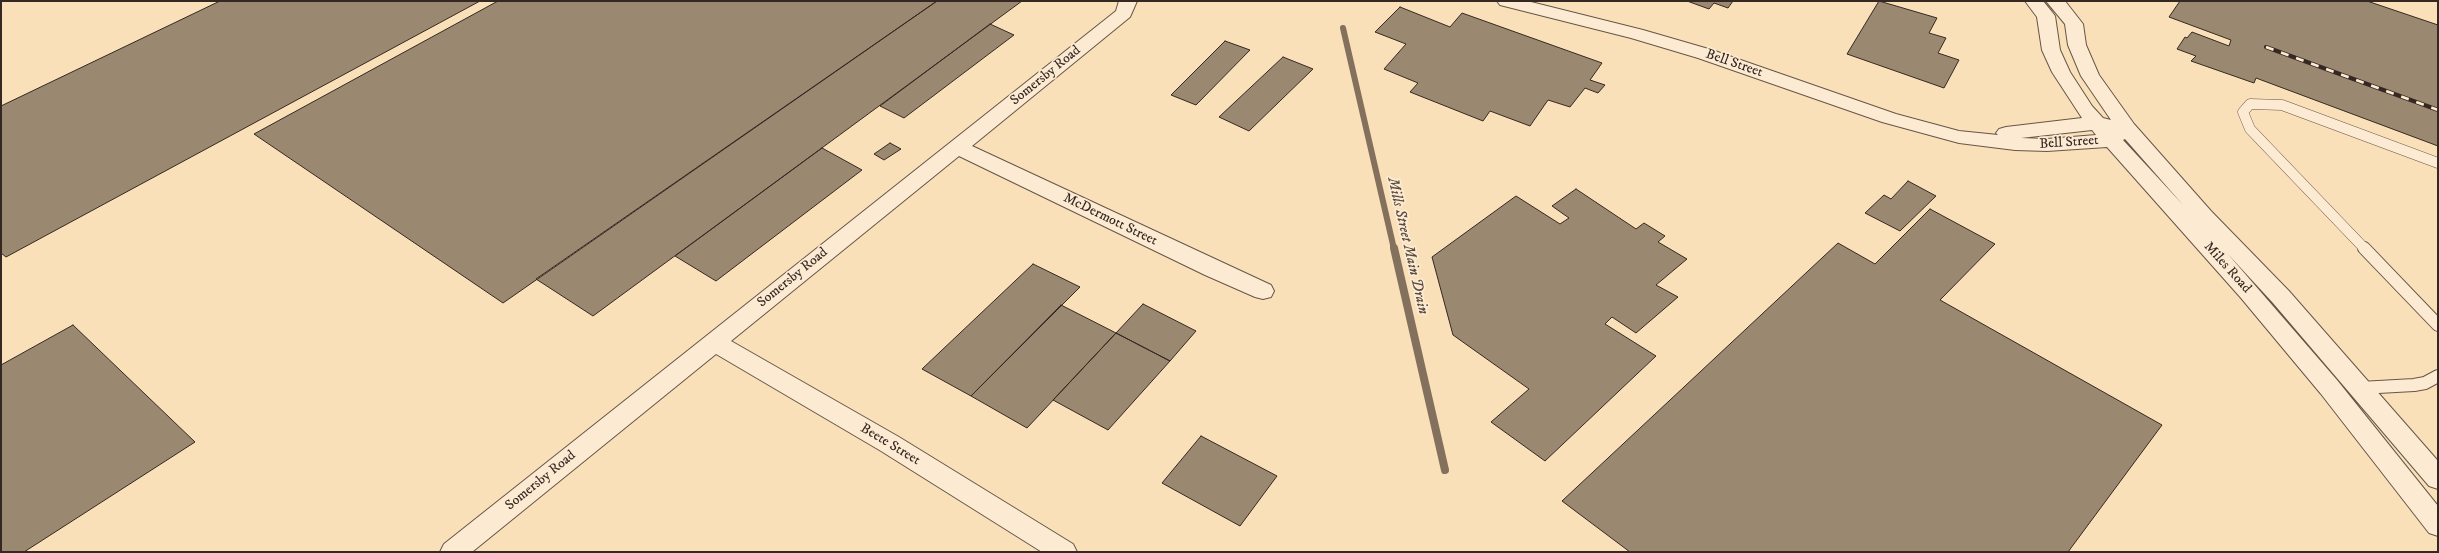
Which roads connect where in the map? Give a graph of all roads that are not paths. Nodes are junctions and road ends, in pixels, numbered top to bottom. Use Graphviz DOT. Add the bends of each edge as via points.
graph roads {
  1 [pos="1128,1"];
  2 [pos="1506,1"];
  3 [pos="2053,3"];
  4 [pos="2096,123"];
  5 [pos="2119,134"];
  6 [pos="1959,137"];
  7 [pos="957,147"];
  8 [pos="2438,163"];
  9 [pos="1263,291"];
  10 [pos="2438,325"];
  11 [pos="714,342"];
  12 [pos="2438,376"];
  13 [pos="2360,388"];
  14 [pos="2438,479"];
  15 [pos="2438,525"];
  16 [pos="453,552"];
  17 [pos="1064,552"];
  1 -- 7 [label="street, Somersby Road" via="1124,13"];
  2 -- 6 [label="street, Bell Street" via="1638,34 1705,54 1889,118"];
  3 -- 4 [label="street, Miles Road" via="2046,16 2051,50 2061,72"];
  3 -- 5 [label="street, Miles Road" via="2074,24 2077,45"];
  4 -- 5 [label="street, Miles Road"];
  4 -- 6 [label="street, Bell Street"];
  5 -- 6 [label="street, Bell Street" via="2032,145"];
  5 -- 13 [label="street, Miles Road" via="2204,216 2281,297"];
  5 -- 15 [label="street, Miles Road" via="2329,387"];
  7 -- 9 [label="street, McDermott Street"];
  7 -- 11 [label="street, Somersby Road"];
  8 -- 10 [label="lane" via="2282,105 2258,103 2245,108 2243,112 2244,120 2250,129"];
  11 -- 16 [label="street, Somersby Road"];
  11 -- 17 [label="street, Beete Street" via="890,444"];
  12 -- 13 [label="lane" via="2414,385"];
  13 -- 14 [label="street, Miles Road"];
}
